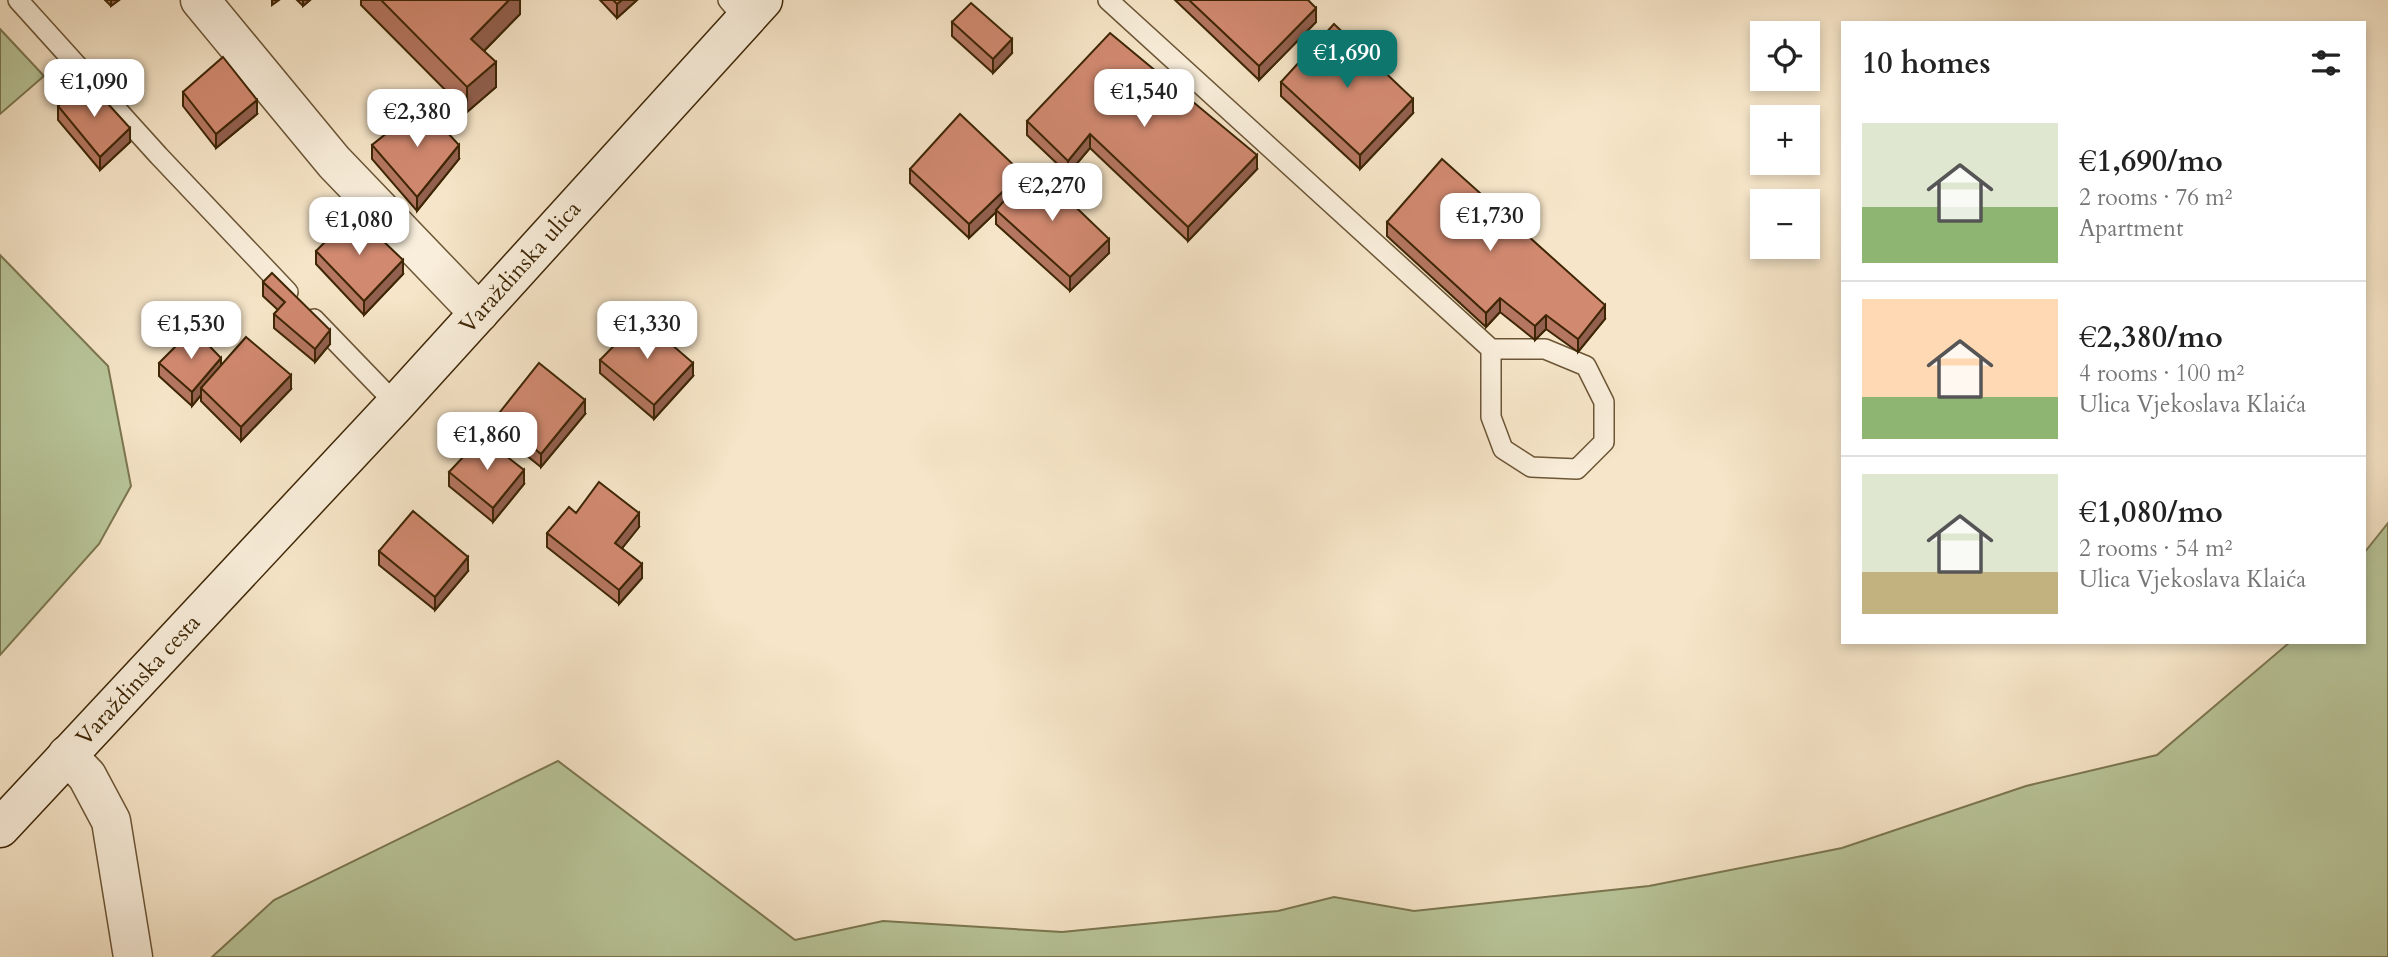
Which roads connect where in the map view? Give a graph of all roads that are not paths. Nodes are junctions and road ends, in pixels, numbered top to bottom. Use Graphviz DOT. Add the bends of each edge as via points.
graph roads {
  1 [pos="18,0"];
  2 [pos="200,0"];
  3 [pos="1108,0"];
  4 [pos="745,6"];
  5 [pos="479,313"];
  6 [pos="1491,349"];
  7 [pos="396,404"];
  8 [pos="276,532"];
  9 [pos="67,755"];
  10 [pos="0,828"];
  11 [pos="133,957"];
  1 -- 7 [label="lane" via="159,156"];
  2 -- 5 [label="main road" via="334,162"];
  3 -- 6 [label="lane"];
  4 -- 5 [label="main road, Varaždinska ulica"];
  5 -- 7 [label="main road, Varaždinska ulica"];
  6 -- 6 [label="lane" via="1545,349 1586,366 1604,402 1604,442 1577,469 1531,467 1503,449 1491,417"];
  7 -- 8 [label="main road, Varaždinska ulica"];
  8 -- 9 [label="main road, Varaždinska cesta"];
  9 -- 10 [label="main road, Varaždinska cesta"];
  9 -- 11 [label="main road" via="87,776 111,821"];
}
